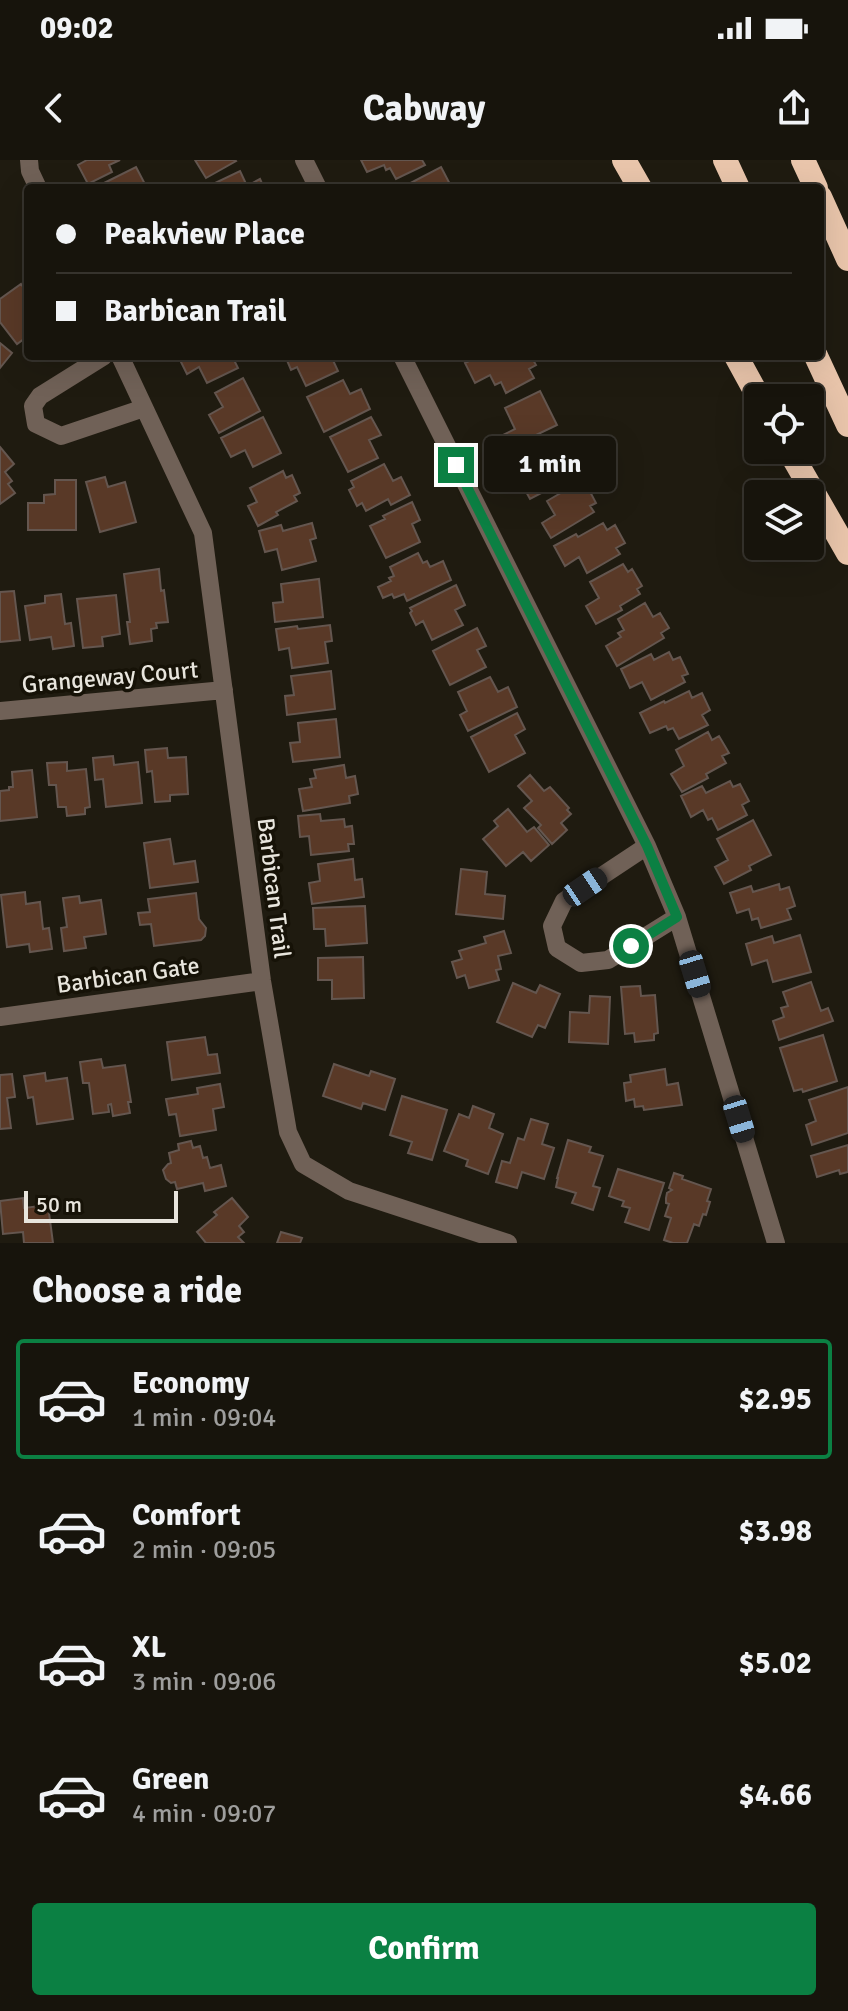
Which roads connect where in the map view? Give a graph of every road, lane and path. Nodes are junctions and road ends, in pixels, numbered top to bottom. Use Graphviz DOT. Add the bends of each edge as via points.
graph roads {
  1 [pos="29,160"];
  2 [pos="304,160"];
  3 [pos="624,160"];
  4 [pos="725,160"];
  5 [pos="803,160"];
  6 [pos="36,184"];
  7 [pos="316,184"];
  8 [pos="638,184"];
  9 [pos="736,184"];
  10 [pos="814,184"];
  11 [pos="824,206"];
  12 [pos="848,259"];
  13 [pos="98,360"];
  14 [pos="122,360"];
  15 [pos="404,360"];
  16 [pos="738,360"];
  17 [pos="818,360"];
  18 [pos="751,384"];
  19 [pos="144,408"];
  20 [pos="848,425"];
  21 [pos="797,464"];
  22 [pos="848,553"];
  23 [pos="224,690"];
  24 [pos="0,711"];
  25 [pos="647,846"];
  26 [pos="677,917"];
  27 [pos="262,981"];
  28 [pos="0,1017"];
  29 [pos="508,1243"];
  30 [pos="776,1243"];
  1 -- 6 [label="street"];
  2 -- 7 [label="street"];
  3 -- 8 [label="highway"];
  4 -- 9 [label="highway"];
  5 -- 10 [label="highway"];
  11 -- 12 [label="highway"];
  13 -- 19 [label="street" via="40,396 33,406 36,424 61,436"];
  14 -- 19 [label="street, Barbican Trail"];
  15 -- 25 [label="street"];
  16 -- 18 [label="highway"];
  17 -- 20 [label="highway"];
  19 -- 23 [label="street, Barbican Trail" via="203,533"];
  21 -- 22 [label="highway"];
  23 -- 24 [label="street, Grangeway Court"];
  23 -- 27 [label="street, Barbican Trail"];
  25 -- 26 [label="street"];
  25 -- 26 [label="street" via="564,901 552,926 557,948 581,963 608,960"];
  26 -- 30 [label="street"];
  27 -- 28 [label="street, Barbican Gate"];
  27 -- 29 [label="street, Barbican Trail" via="288,1132 303,1164 349,1191"];
}
